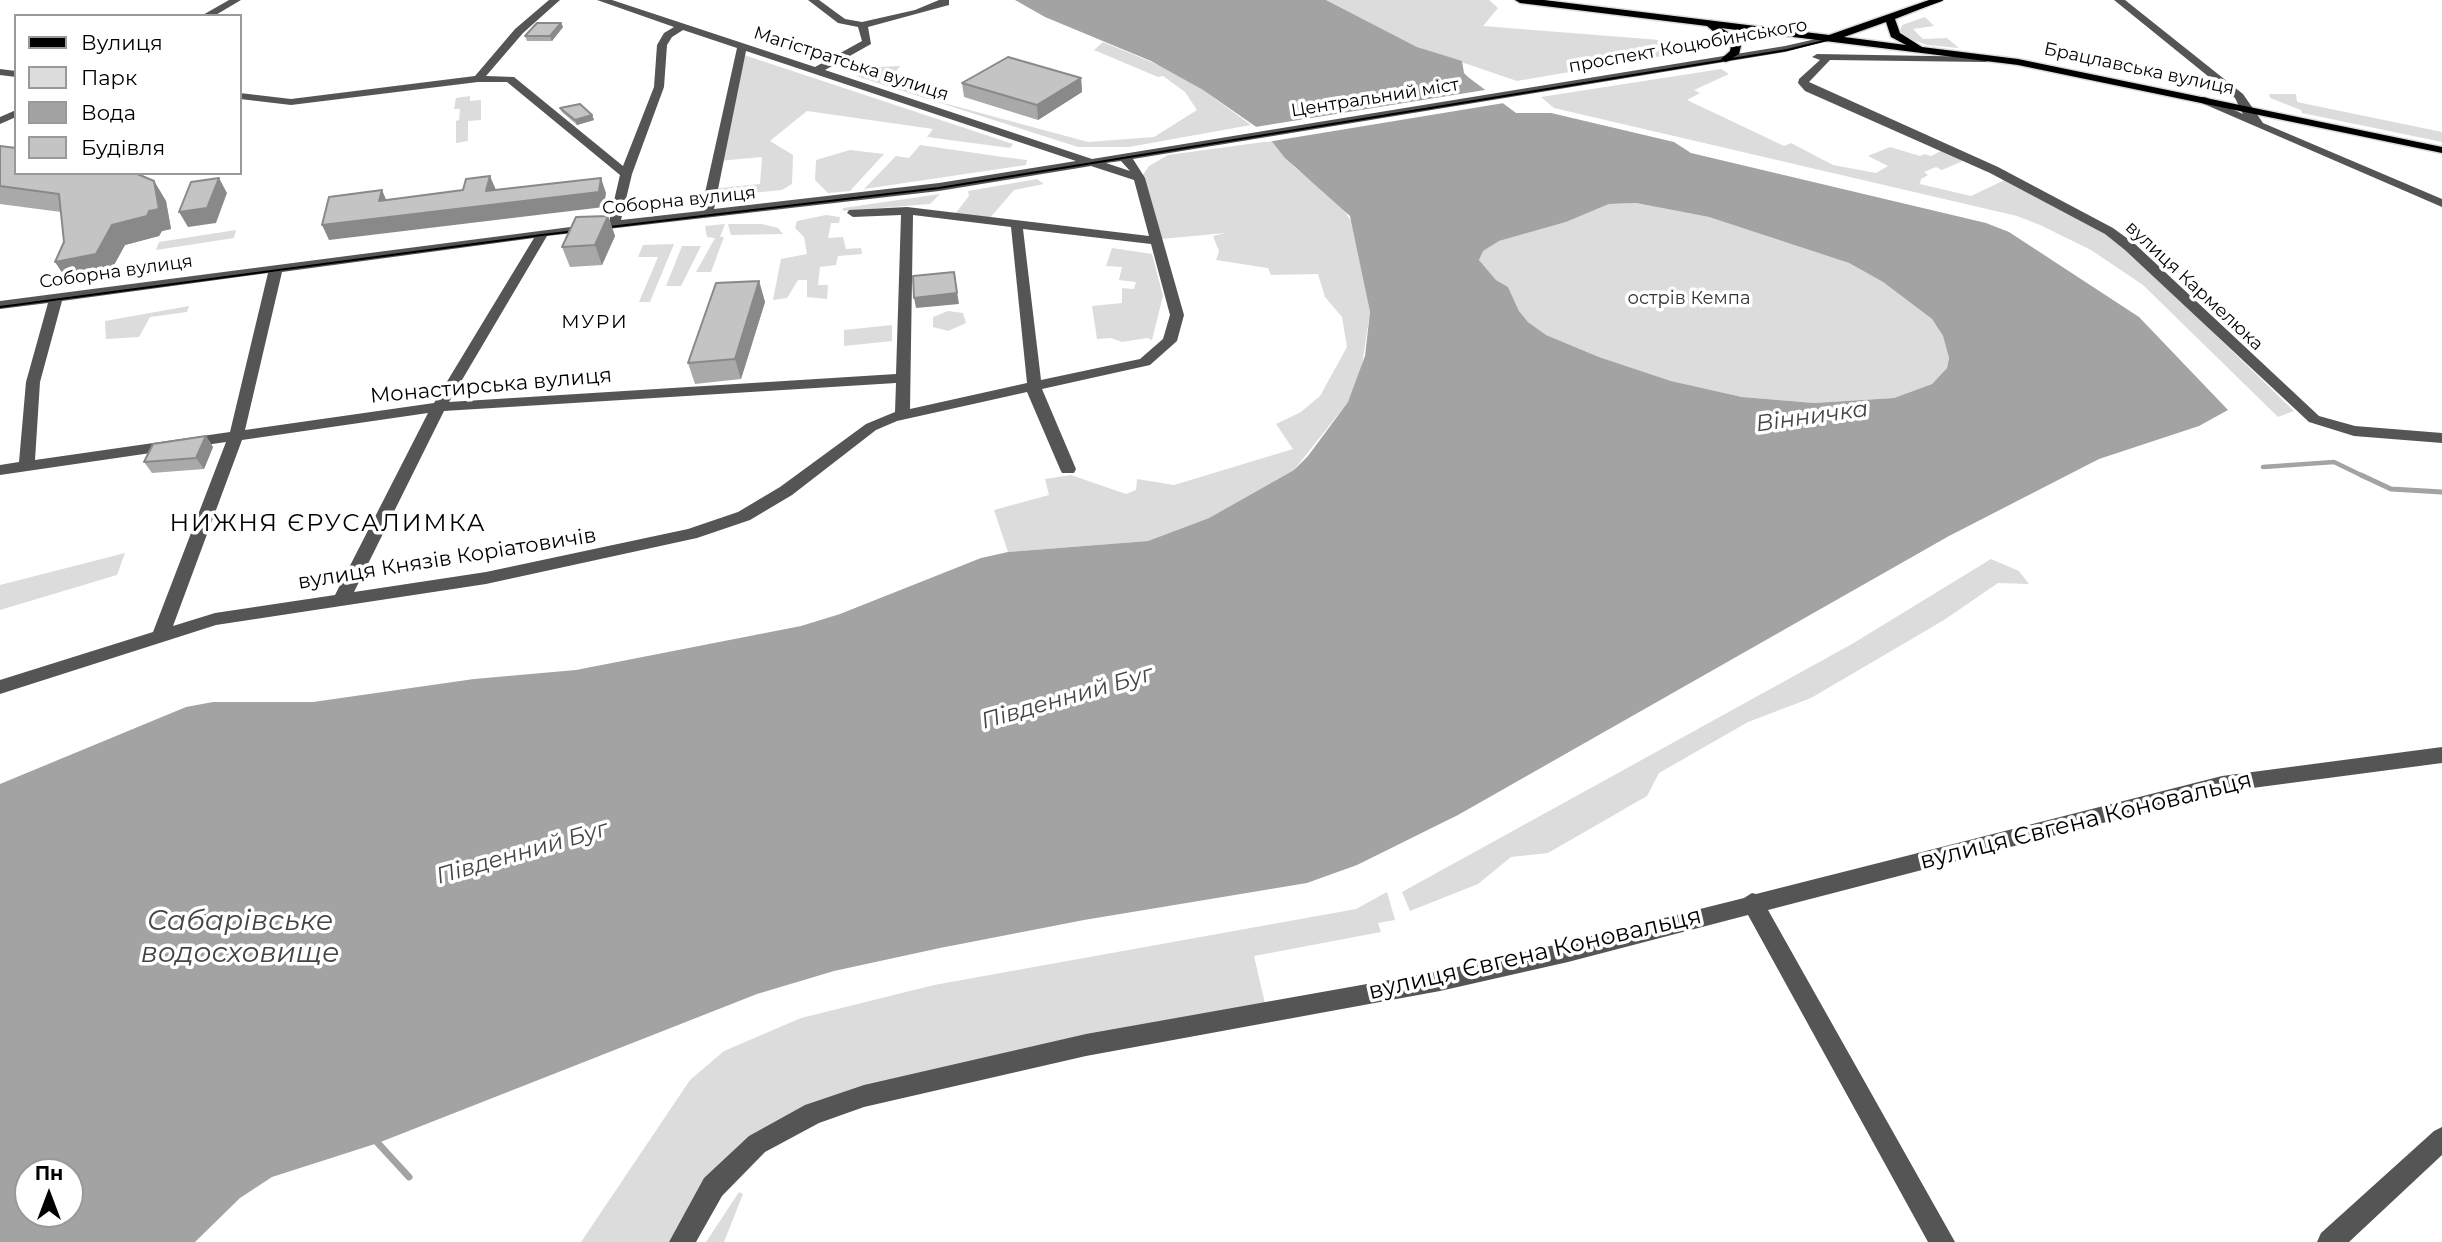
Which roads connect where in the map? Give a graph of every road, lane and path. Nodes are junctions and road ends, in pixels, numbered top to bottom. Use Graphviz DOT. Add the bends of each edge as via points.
graph roads {
  1 [pos="236,0"];
  2 [pos="555,0"];
  3 [pos="602,0"];
  4 [pos="813,0"];
  5 [pos="944,0"];
  6 [pos="1520,0"];
  7 [pos="1938,0"];
  8 [pos="2119,0"];
  9 [pos="210,14"];
  10 [pos="1889,17"];
  11 [pos="1702,24"];
  12 [pos="862,25"];
  13 [pos="682,27"];
  14 [pos="1825,40"];
  15 [pos="743,47"];
  16 [pos="1937,54"];
  17 [pos="1826,57"];
  18 [pos="1726,58"];
  19 [pos="1985,59"];
  20 [pos="816,71"];
  21 [pos="478,79"];
  22 [pos="1522,92"];
  23 [pos="242,96"];
  24 [pos="2201,99"];
  25 [pos="2246,109"];
  26 [pos="2286,118"];
  27 [pos="2259,125"];
  28 [pos="2276,132"];
  29 [pos="1235,138"];
  30 [pos="1042,147"];
  31 [pos="1165,150"];
  32 [pos="2442,150"];
  33 [pos="1123,156"];
  34 [pos="1088,162"];
  35 [pos="1048,169"];
  36 [pos="626,174"];
  37 [pos="1139,178"];
  38 [pos="2442,203"];
  39 [pos="907,211"];
  40 [pos="853,213"];
  41 [pos="706,216"];
  42 [pos="614,225"];
  43 [pos="1017,227"];
  44 [pos="543,233"];
  45 [pos="1157,241"];
  46 [pos="276,268"];
  47 [pos="56,298"];
  48 [pos="0,305"];
  49 [pos="904,378"];
  50 [pos="1034,387"];
  51 [pos="439,407"];
  52 [pos="902,414"];
  53 [pos="237,434"];
  54 [pos="2442,438"];
  55 [pos="27,466"];
  56 [pos="1068,469"];
  57 [pos="0,470"];
  58 [pos="342,598"];
  59 [pos="161,634"];
  60 [pos="0,687"];
  61 [pos="2442,755"];
  62 [pos="1752,902"];
  63 [pos="2442,1139"];
  64 [pos="681,1242"];
  65 [pos="1941,1242"];
  66 [pos="2330,1242"];
  1 -- 9 [label="street"];
  2 -- 21 [label="street" via="519,30"];
  3 -- 13 [label="street, Магістратська вулиця"];
  4 -- 12 [label="street" via="842,21"];
  5 -- 12 [label="street" via="946,3 918,12"];
  6 -- 11 [label="main road, Брацлавська вулиця"];
  7 -- 10 [label="main road, проспект Коцюбинського"];
  8 -- 25 [label="street" via="2239,96"];
  10 -- 14 [label="main road, проспект Коцюбинського"];
  10 -- 16 [label="main road" via="1895,36"];
  11 -- 14 [label="main road, Брацлавська вулиця"];
  11 -- 18 [label="main road" via="1734,42 1735,52"];
  12 -- 20 [label="street" via="867,42"];
  13 -- 15 [label="street, Магістратська вулиця"];
  13 -- 36 [label="street" via="664,40 659,87"];
  14 -- 16 [label="main road, Брацлавська вулиця"];
  14 -- 18 [label="street, проспект Коцюбинського"];
  15 -- 20 [label="street, Магістратська вулиця"];
  15 -- 41 [label="street"];
  16 -- 19 [label="main road, Брацлавська вулиця"];
  17 -- 18 [label="street"];
  17 -- 19 [label="street"];
  17 -- 54 [label="street, вулиця Кармелюка" via="1804,79 1809,89 1994,170 2109,231 2314,419 2354,431"];
  18 -- 22 [label="street, проспект Коцюбинського"];
  19 -- 24 [label="main road, Брацлавська вулиця"];
  20 -- 30 [label="street, Магістратська вулиця"];
  21 -- 23 [label="street" via="291,102"];
  21 -- 36 [label="street" via="510,79"];
  22 -- 29 [label="street, Центральний міст"];
  24 -- 25 [label="main road, Брацлавська вулиця"];
  24 -- 27 [label="street"];
  25 -- 26 [label="main road, Брацлавська вулиця"];
  25 -- 27 [label="street"];
  26 -- 28 [label="street" via="2285,126"];
  26 -- 32 [label="main road, Брацлавська вулиця"];
  27 -- 28 [label="street"];
  28 -- 38 [label="street"];
  29 -- 31 [label="street, Соборна вулиця"];
  30 -- 33 [label="street"];
  30 -- 34 [label="street, Магістратська вулиця"];
  30 -- 35 [label="street" via="1057,158"];
  31 -- 33 [label="street, Соборна вулиця"];
  31 -- 37 [label="street" via="1147,164"];
  33 -- 34 [label="street, Соборна вулиця"];
  33 -- 37 [label="street, вулиця Князів Коріатовичів"];
  34 -- 35 [label="street, Соборна вулиця"];
  34 -- 37 [label="street, Магістратська вулиця"];
  35 -- 41 [label="street, Соборна вулиця"];
  36 -- 42 [label="street"];
  37 -- 45 [label="street, вулиця Князів Коріатовичів"];
  39 -- 40 [label="street"];
  39 -- 43 [label="street"];
  39 -- 49 [label="street"];
  41 -- 42 [label="street, Соборна вулиця"];
  42 -- 44 [label="street, Соборна вулиця"];
  43 -- 45 [label="street"];
  43 -- 50 [label="street"];
  44 -- 46 [label="street, Соборна вулиця"];
  44 -- 51 [label="street"];
  45 -- 50 [label="street, вулиця Князів Коріатовичів" via="1177,314 1167,346 1137,365"];
  46 -- 47 [label="street, Соборна вулиця"];
  46 -- 53 [label="street"];
  47 -- 48 [label="street, Соборна вулиця"];
  47 -- 55 [label="street" via="33,382"];
  49 -- 51 [label="street, Монастирська вулиця"];
  49 -- 52 [label="street"];
  50 -- 52 [label="street, вулиця Князів Коріатовичів"];
  50 -- 56 [label="street"];
  51 -- 53 [label="street, Монастирська вулиця"];
  51 -- 58 [label="street"];
  52 -- 58 [label="street, вулиця Князів Коріатовичів" via="871,427 786,491 744,516 691,534 486,578"];
  53 -- 55 [label="street, Монастирська вулиця"];
  53 -- 59 [label="street"];
  55 -- 57 [label="street, Монастирська вулиця"];
  58 -- 59 [label="street, вулиця Князів Коріатовичів" via="240,614"];
  59 -- 60 [label="street, вулиця Князів Коріатовичів"];
  61 -- 62 [label="street, вулиця Євгена Коновальця" via="2222,784"];
  62 -- 64 [label="street, вулиця Євгена Коновальця" via="1440,981 1086,1045 864,1096 813,1113 757,1144 713,1187"];
  62 -- 65 [label="street"];
  63 -- 66 [label="street"];
}
